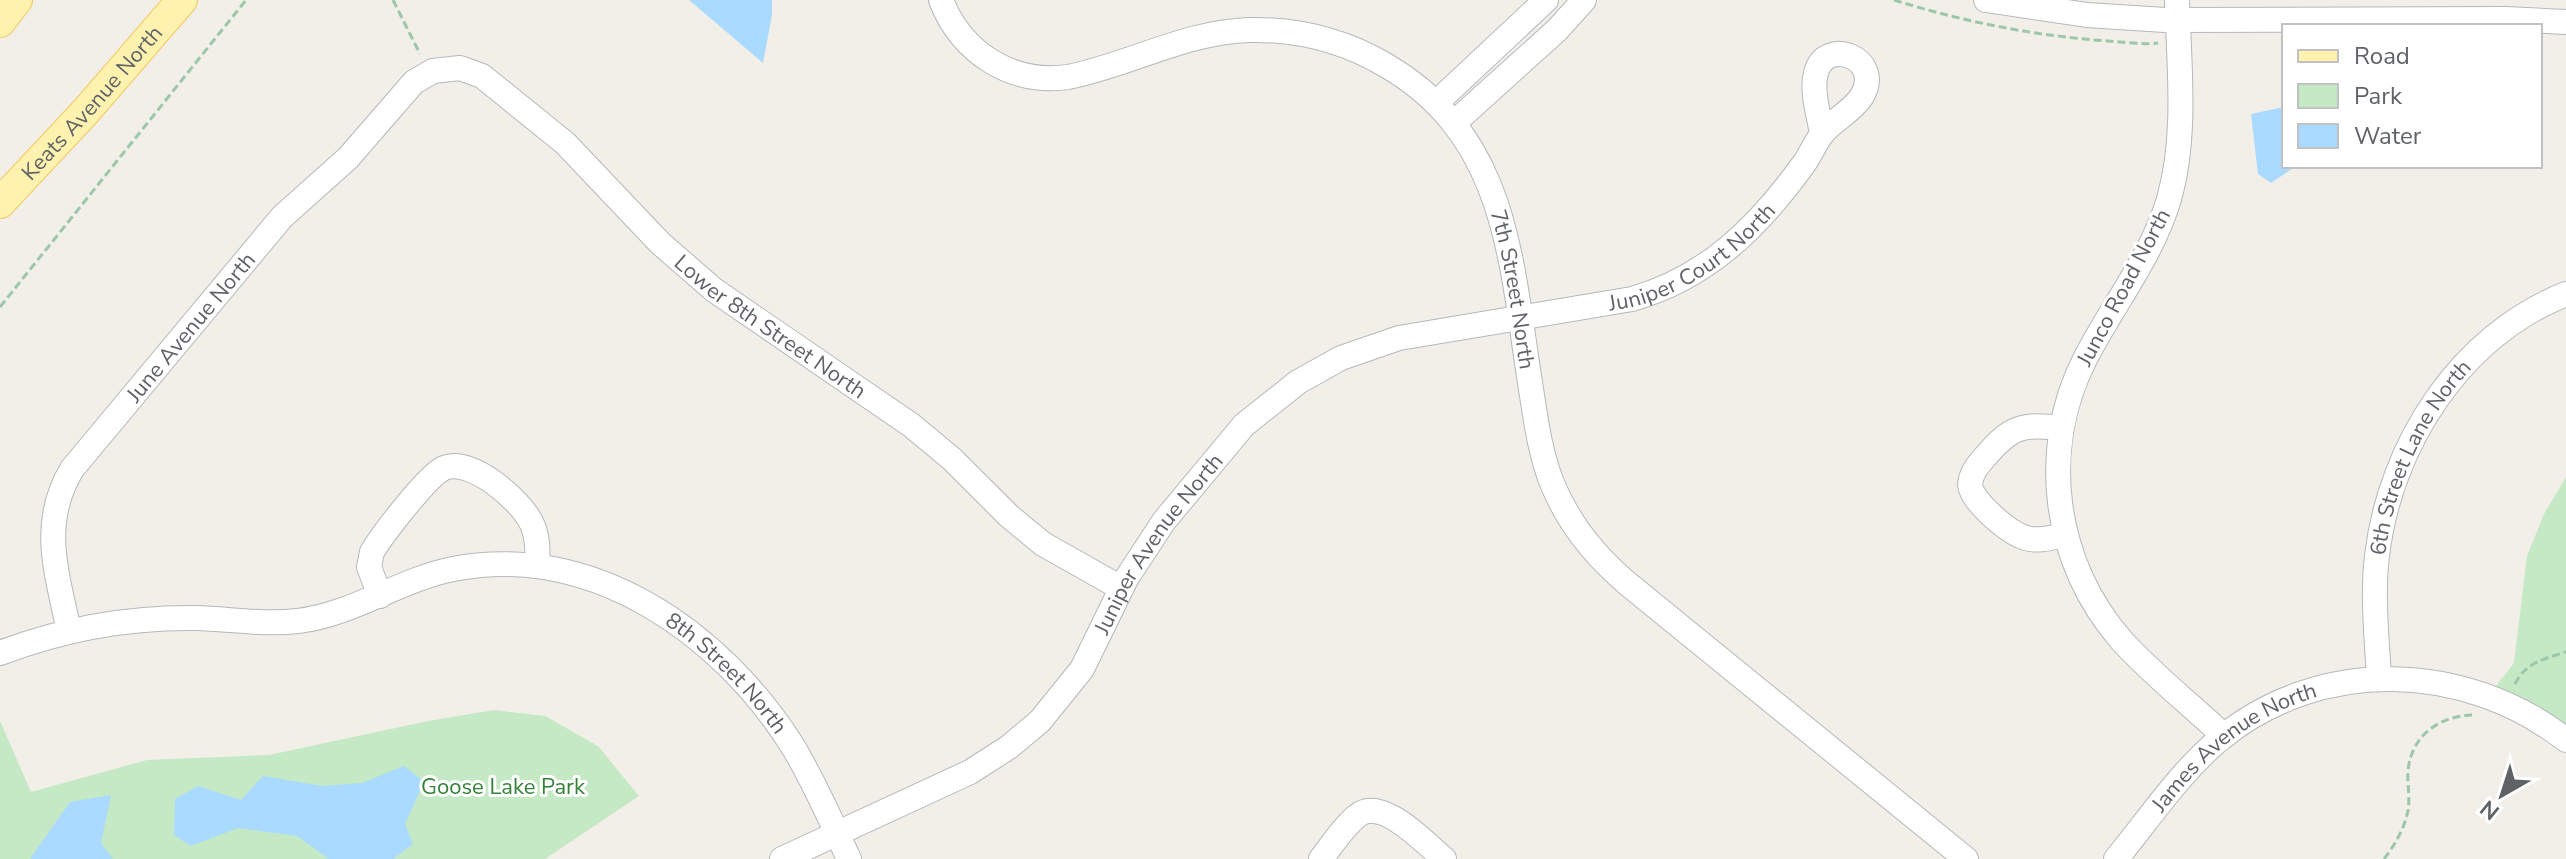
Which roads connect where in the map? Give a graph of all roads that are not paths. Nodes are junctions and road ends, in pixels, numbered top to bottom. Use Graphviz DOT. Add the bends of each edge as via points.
graph roads {
  1 [pos="17,0"];
  2 [pos="182,0"];
  3 [pos="941,0"];
  4 [pos="1546,0"];
  5 [pos="1584,0"];
  6 [pos="1986,0"];
  7 [pos="2177,10"];
  8 [pos="0,22"];
  9 [pos="2566,22"];
  10 [pos="430,72"];
  11 [pos="1436,103"];
  12 [pos="1454,123"];
  13 [pos="1822,134"];
  14 [pos="0,203"];
  15 [pos="2566,294"];
  16 [pos="1519,317"];
  17 [pos="2061,428"];
  18 [pos="2065,535"];
  19 [pos="537,566"];
  20 [pos="1121,588"];
  21 [pos="380,596"];
  22 [pos="69,631"];
  23 [pos="0,653"];
  24 [pos="2379,679"];
  25 [pos="2224,736"];
  26 [pos="2566,740"];
  27 [pos="837,834"];
  28 [pos="1415,850"];
  29 [pos="782,859"];
  30 [pos="849,859"];
  31 [pos="1321,859"];
  32 [pos="1444,859"];
  33 [pos="1966,859"];
  34 [pos="2116,859"];
  1 -- 8 [label="main road"];
  2 -- 14 [label="main road, Keats Avenue North"];
  3 -- 11 [label="street, 7th Street North" via="974,50 1027,76 1076,75 1221,32 1281,31 1325,39 1372,57"];
  4 -- 11 [label="street"];
  5 -- 12 [label="street"];
  6 -- 7 [label="street" via="2087,15"];
  7 -- 9 [label="street"];
  7 -- 17 [label="street, Junco Road North" via="2179,136 2169,199 2149,247 2084,361"];
  10 -- 20 [label="street, Lower 8th Street North" via="460,68 491,82 565,143 660,243 714,290 911,425 1043,544"];
  10 -- 22 [label="street, June Avenue North" via="414,82 348,158 267,233 72,469 58,500 52,541"];
  11 -- 12 [label="street, 7th Street North"];
  12 -- 16 [label="street, 7th Street North" via="1497,201"];
  13 -- 16 [label="street, Juniper Court North" via="1753,227 1694,273 1632,299"];
  15 -- 24 [label="street, 6th Street Lane North" via="2521,316 2479,350 2439,395 2408,447 2387,504 2377,553"];
  16 -- 20 [label="street, Juniper Avenue North" via="1390,340 1298,382 1230,441 1155,532"];
  16 -- 33 [label="street, 7th Street North" via="1543,455 1563,506 1590,547 1628,584"];
  17 -- 18 [label="street, Junco Road North" via="2058,485"];
  17 -- 18 [label="street" via="2028,426 2008,433 1975,468 1970,485 1976,501 2022,537"];
  18 -- 25 [label="street, Junco Road North" via="2087,590 2113,630"];
  19 -- 21 [label="street, 8th Street North" via="453,569"];
  19 -- 21 [label="street" via="537,537 524,510 475,470 449,466 431,478 372,552 369,567"];
  19 -- 27 [label="street, 8th Street North" via="591,577 631,594 711,651 783,732"];
  20 -- 27 [label="street, Juniper Avenue North" via="1082,669 1031,729 970,772"];
  21 -- 22 [label="street, 8th Street North" via="290,622 160,619"];
  22 -- 23 [label="street, 8th Street North"];
  24 -- 25 [label="street, James Avenue North" via="2289,698"];
  24 -- 26 [label="street, James Avenue North" via="2436,681 2476,691 2517,708"];
  25 -- 34 [label="street, James Avenue North"];
  27 -- 29 [label="street, Juniper Avenue North"];
  27 -- 30 [label="street, 8th Street North"];
  28 -- 31 [label="street" via="1387,813 1371,809 1356,816"];
  28 -- 32 [label="street"];
}
